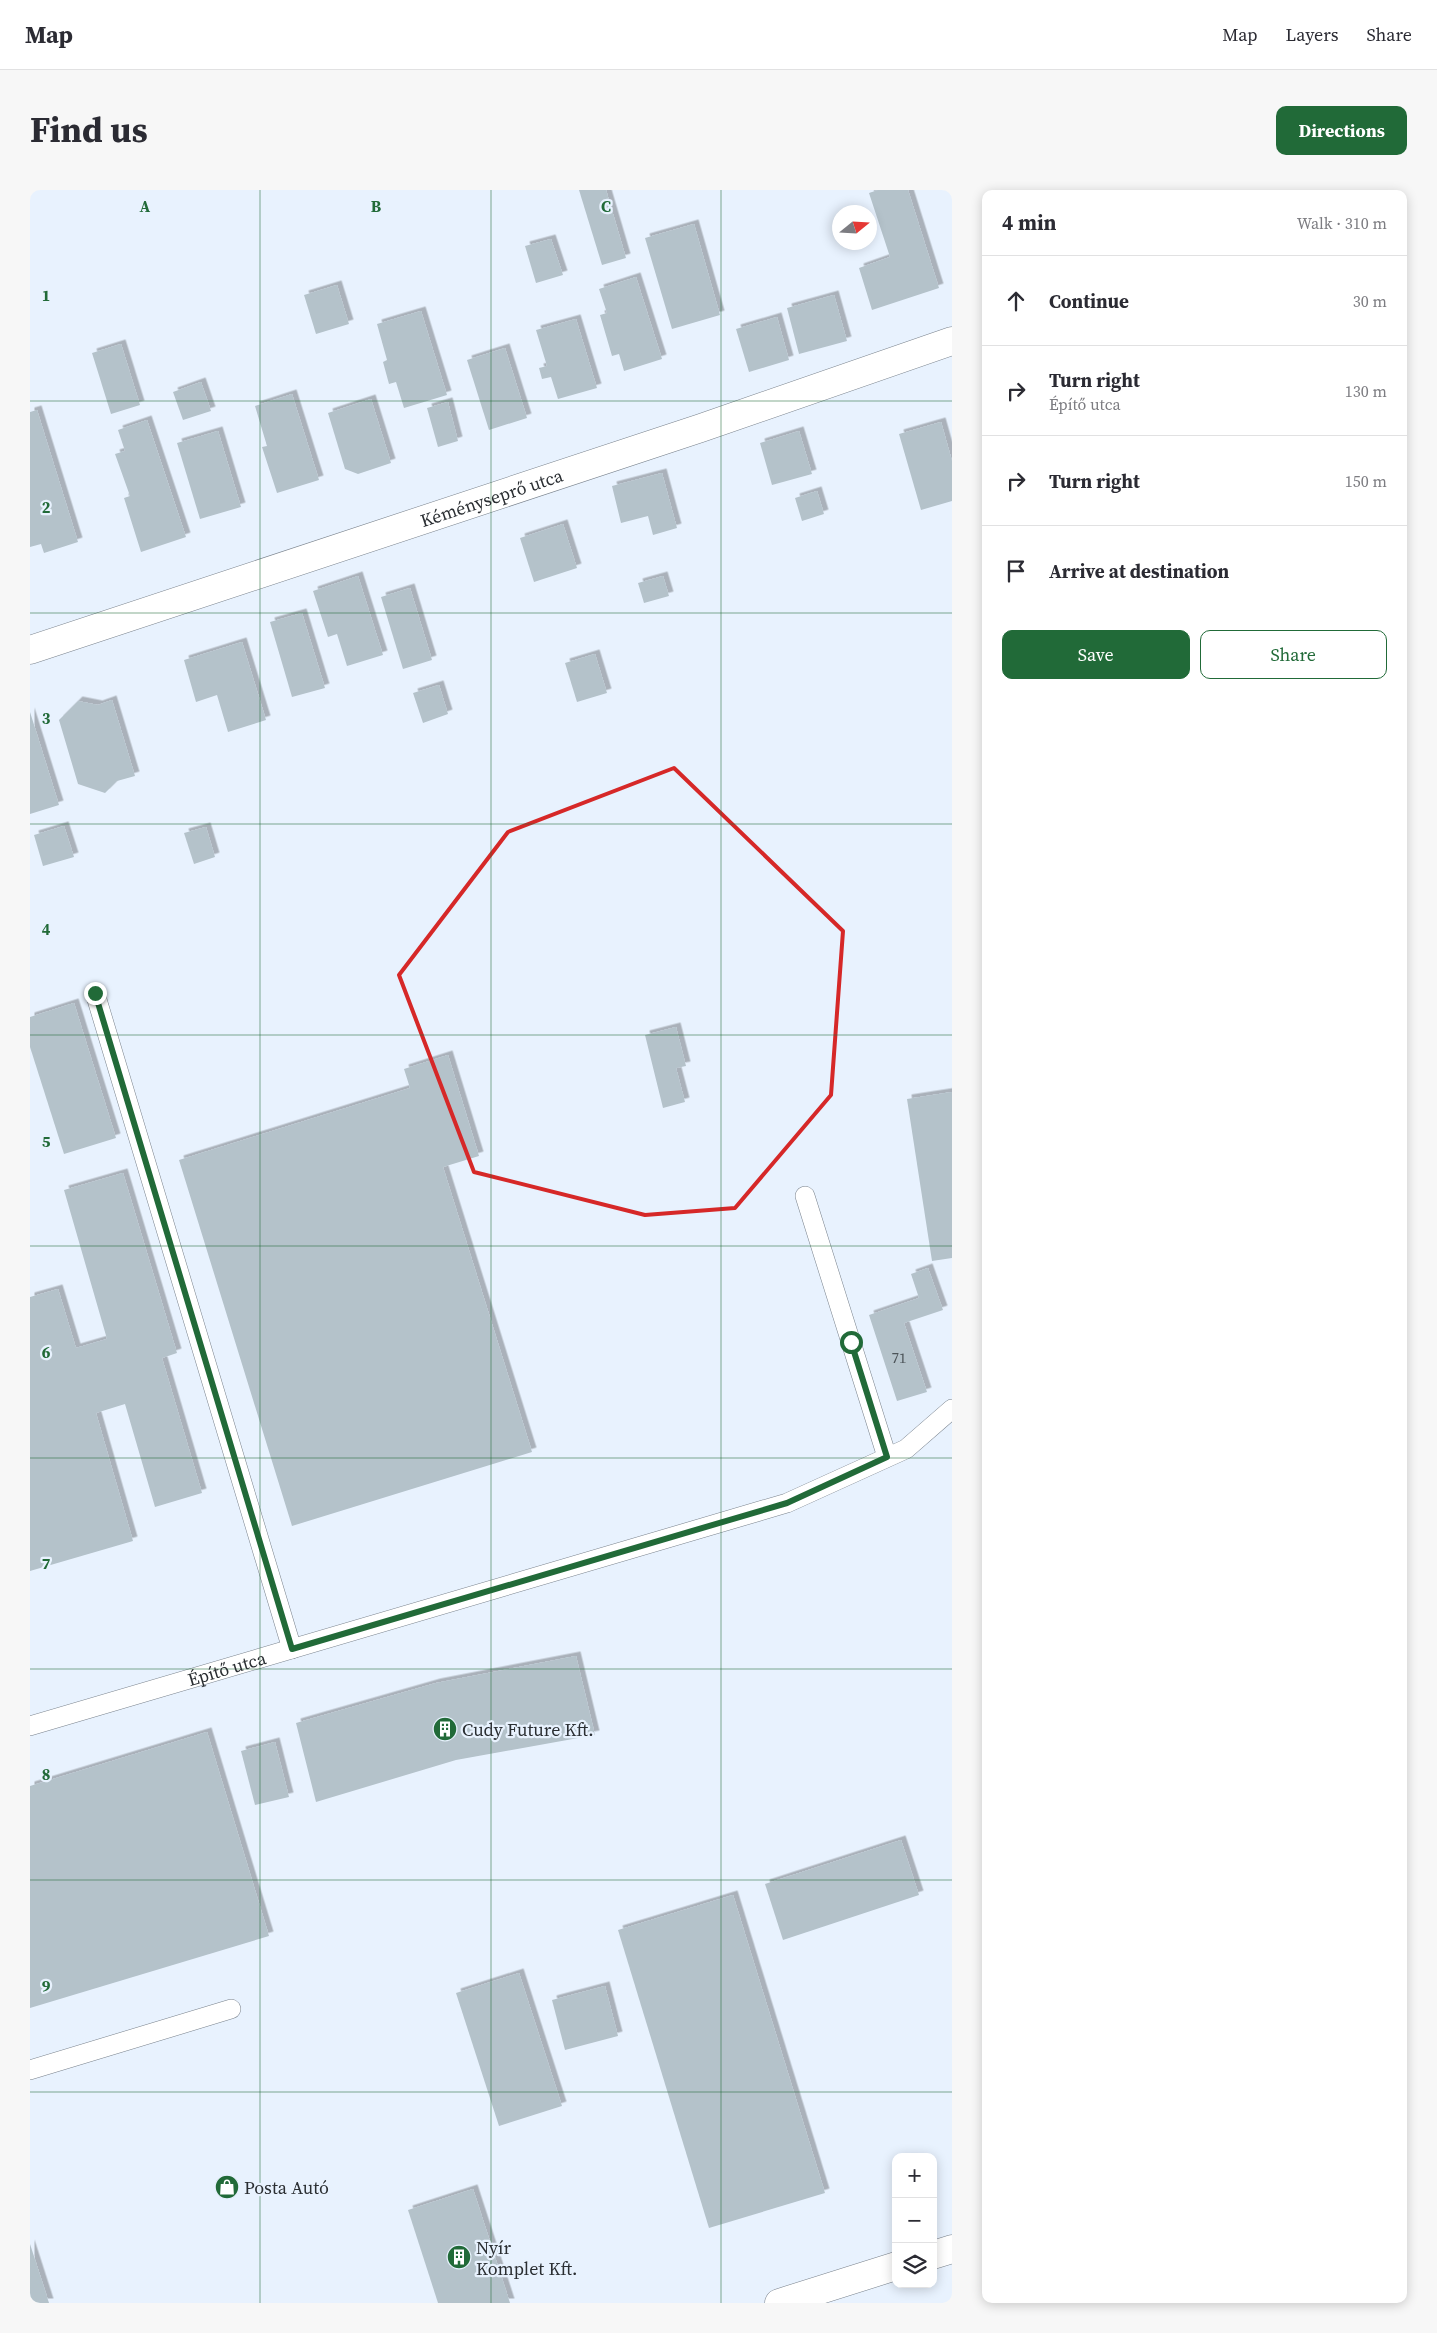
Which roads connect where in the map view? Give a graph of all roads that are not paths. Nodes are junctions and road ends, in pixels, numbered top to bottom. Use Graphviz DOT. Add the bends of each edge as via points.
graph roads {
  1 [pos="952,341"];
  2 [pos="30,650"];
  3 [pos="95,993"];
  4 [pos="805,1196"];
  5 [pos="952,1409"];
  6 [pos="887,1457"];
  7 [pos="292,1649"];
  8 [pos="30,1726"];
  9 [pos="231,2009"];
  10 [pos="30,2070"];
  11 [pos="952,2249"];
  12 [pos="937,2254"];
  13 [pos="892,2267"];
  14 [pos="779,2303"];
  1 -- 2 [label="street, Kéményseprő utca" via="710,425"];
  3 -- 7 [label="lane"];
  4 -- 6 [label="lane"];
  5 -- 6 [label="lane, Építő utca" via="906,1449"];
  6 -- 7 [label="lane, Építő utca" via="787,1503"];
  7 -- 8 [label="lane, Építő utca"];
  9 -- 10 [label="lane"];
  11 -- 12 [label="street"];
  13 -- 14 [label="street"];
}
